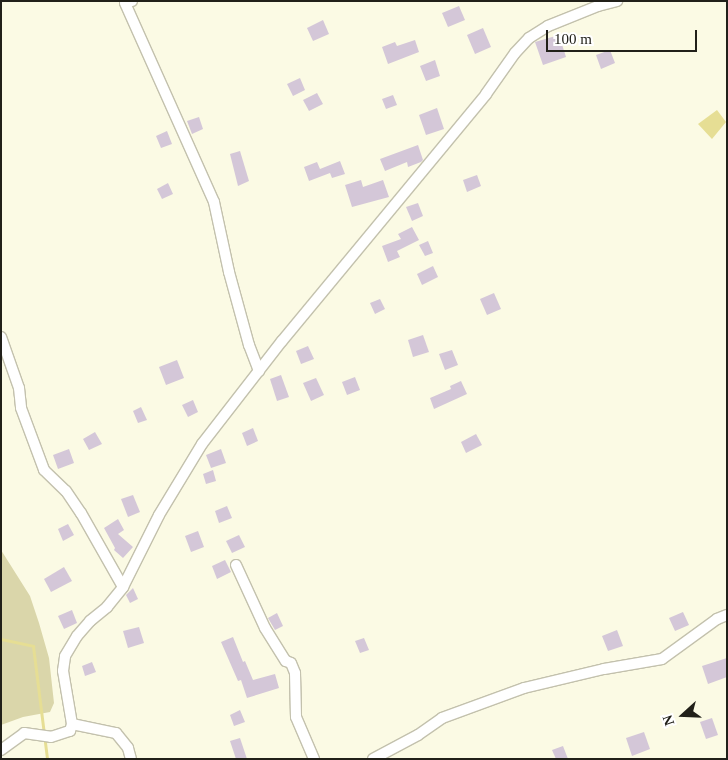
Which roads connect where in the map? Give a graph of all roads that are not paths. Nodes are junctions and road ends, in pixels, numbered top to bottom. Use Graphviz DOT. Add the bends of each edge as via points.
graph roads {
  1 [pos="132,1"];
  2 [pos="617,1"];
  3 [pos="1,337"];
  4 [pos="259,370"];
  5 [pos="236,565"];
  6 [pos="123,587"];
  7 [pos="727,615"];
  8 [pos="72,724"];
  9 [pos="1,750"];
  10 [pos="131,759"];
  11 [pos="314,759"];
  12 [pos="373,759"];
  1 -- 4 [label="street" via="125,3 214,202 229,272"];
  2 -- 4 [label="street" via="548,26 529,38 440,152"];
  3 -- 6 [label="street" via="44,470 66,491 81,513"];
  4 -- 6 [label="street" via="202,444 159,515"];
  5 -- 11 [label="street" via="265,628 286,661 291,663 295,673 296,717"];
  6 -- 8 [label="street" via="77,636 65,656 63,671"];
  7 -- 12 [label="street" via="662,659 524,688 442,718"];
  8 -- 9 [label="street" via="70,731 62,735 51,737 24,733"];
  8 -- 10 [label="street" via="116,733 128,748"];
}
